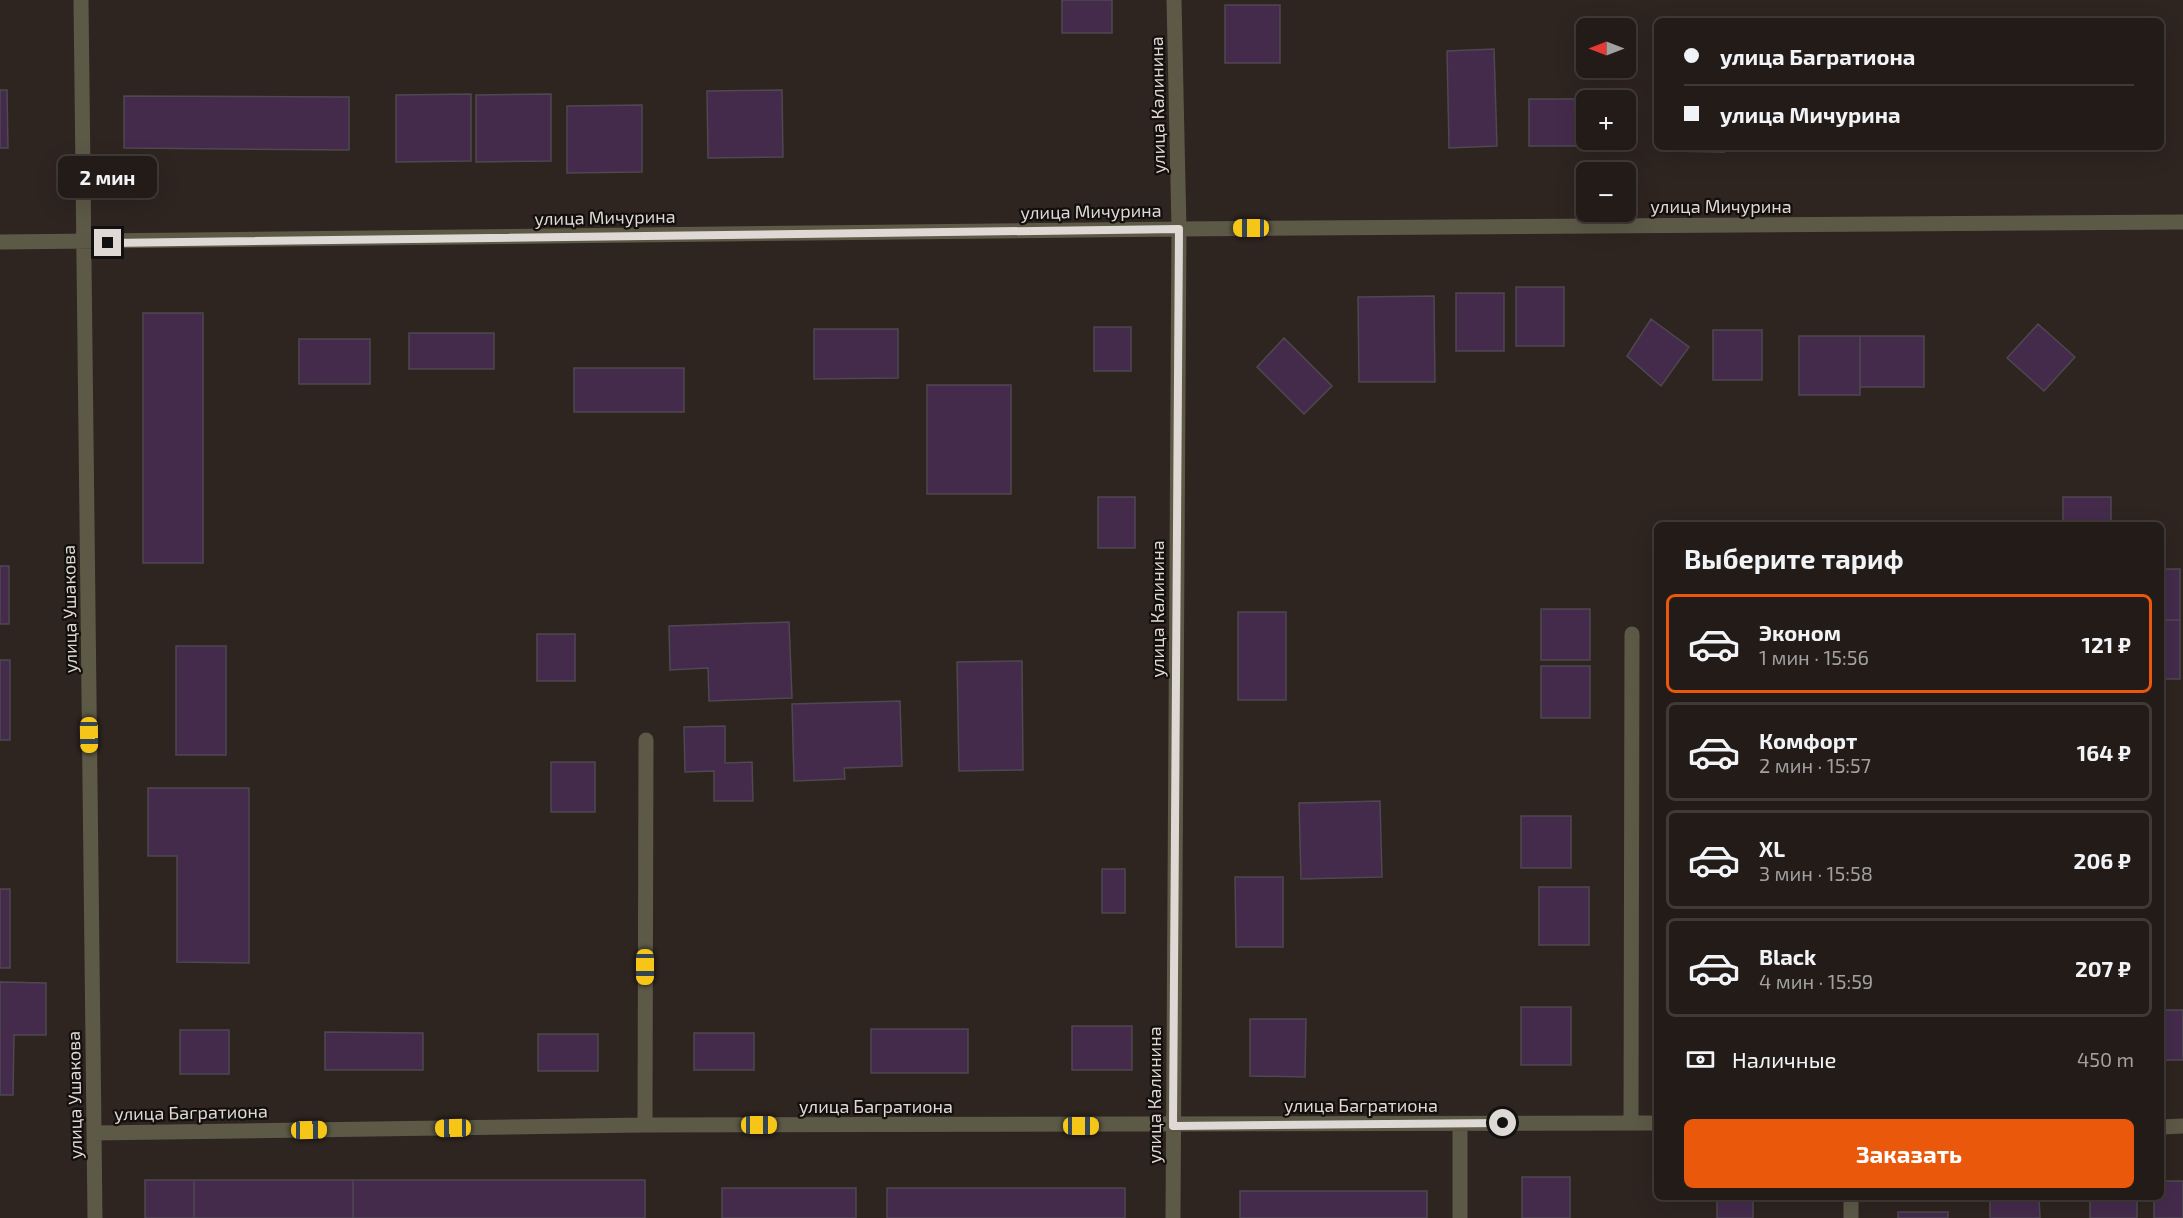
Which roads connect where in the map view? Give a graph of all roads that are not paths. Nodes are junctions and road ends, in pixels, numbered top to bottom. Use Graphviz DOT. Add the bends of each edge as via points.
graph roads {
  1 [pos="81,0"];
  2 [pos="1174,0"];
  3 [pos="2183,222"];
  4 [pos="1179,229"];
  5 [pos="0,242"];
  6 [pos="84,243"];
  7 [pos="1632,634"];
  8 [pos="646,740"];
  9 [pos="1631,1123"];
  10 [pos="1654,1123"];
  11 [pos="1460,1124"];
  12 [pos="645,1125"];
  13 [pos="1173,1126"];
  14 [pos="2183,1126"];
  15 [pos="2164,1127"];
  16 [pos="94,1133"];
  17 [pos="1851,1200"];
  18 [pos="94,1218"];
  19 [pos="1173,1218"];
  20 [pos="1460,1218"];
  21 [pos="1851,1218"];
  1 -- 6 [label="street, улица Ушакова"];
  2 -- 4 [label="street, улица Калинина"];
  3 -- 4 [label="street, улица Мичурина"];
  4 -- 6 [label="street, улица Мичурина"];
  4 -- 13 [label="street, улица Калинина"];
  5 -- 6 [label="street, улица Мичурина"];
  6 -- 16 [label="street, улица Ушакова"];
  7 -- 9 [label="street"];
  8 -- 12 [label="street"];
  9 -- 10 [label="street, улица Багратиона"];
  9 -- 11 [label="street, улица Багратиона"];
  11 -- 13 [label="street, улица Багратиона"];
  11 -- 20 [label="street"];
  12 -- 13 [label="street, улица Багратиона"];
  12 -- 16 [label="street, улица Багратиона"];
  13 -- 19 [label="street, улица Калинина"];
  14 -- 15 [label="street"];
  16 -- 18 [label="street, улица Ушакова"];
  17 -- 21 [label="street"];
}
